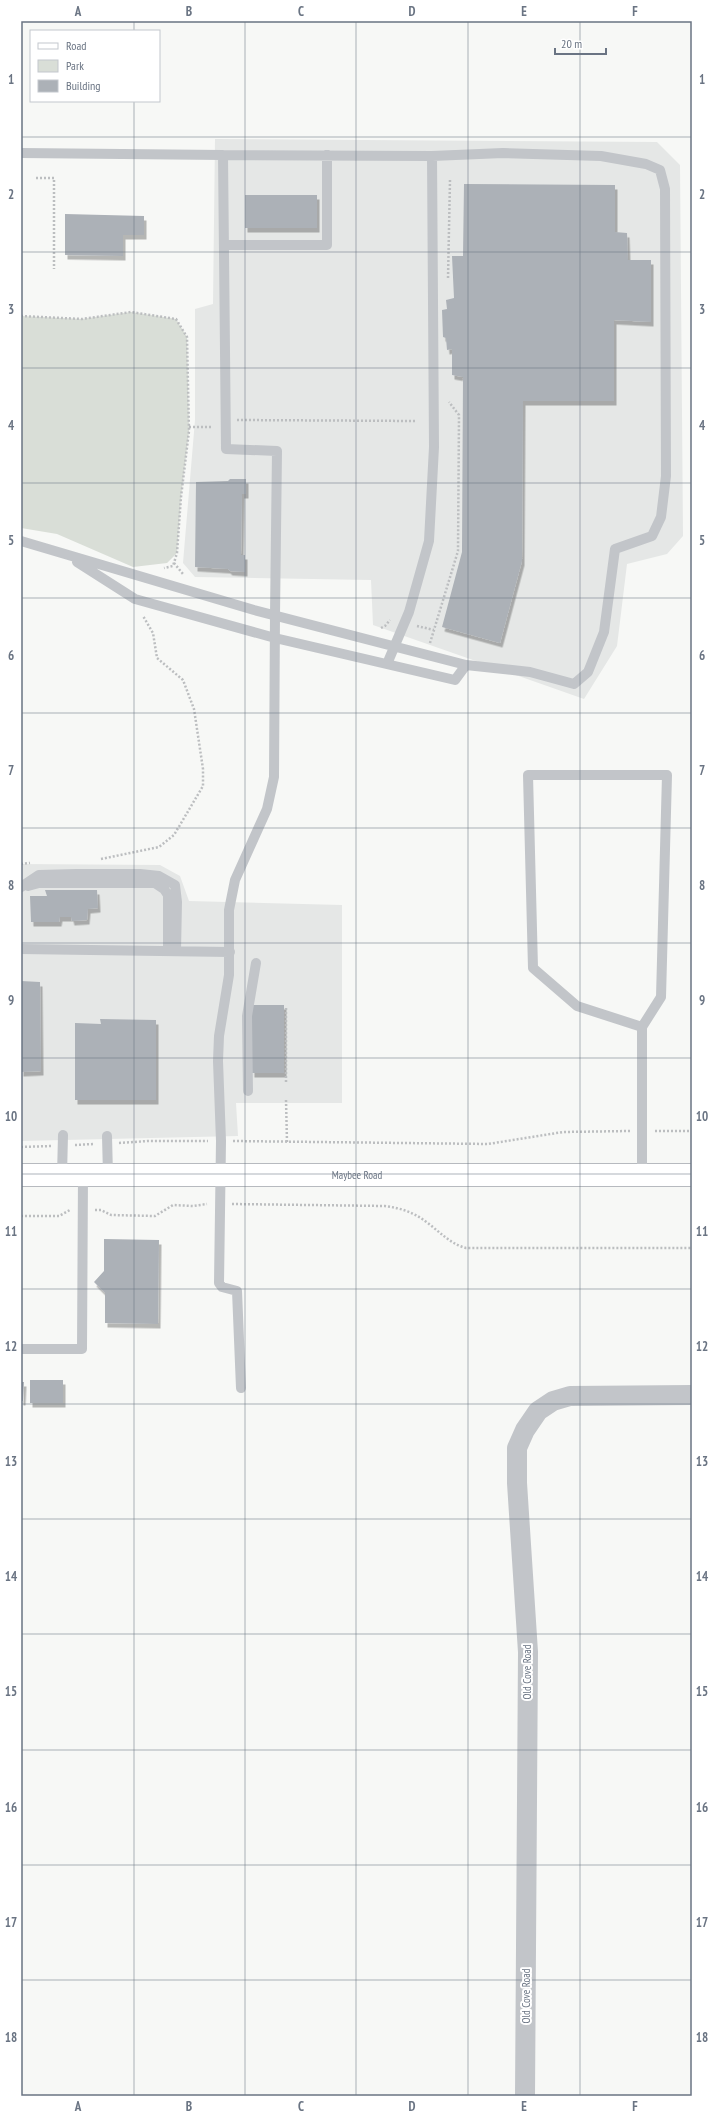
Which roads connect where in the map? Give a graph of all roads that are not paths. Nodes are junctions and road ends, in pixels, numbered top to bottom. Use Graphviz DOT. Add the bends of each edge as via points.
graph roads {
  1 [pos="21,153"];
  2 [pos="223,155"];
  3 [pos="327,155"];
  4 [pos="432,156"];
  5 [pos="224,245"];
  6 [pos="21,541"];
  7 [pos="68,556"];
  8 [pos="276,615"];
  9 [pos="275,638"];
  10 [pos="393,646"];
  11 [pos="387,664"];
  12 [pos="466,665"];
  13 [pos="21,888"];
  14 [pos="21,949"];
  15 [pos="172,951"];
  16 [pos="230,952"];
  17 [pos="256,963"];
  18 [pos="642,1026"];
  19 [pos="248,1091"];
  20 [pos="63,1135"];
  21 [pos="107,1140"];
  22 [pos="21,1175"];
  23 [pos="73,1175"];
  24 [pos="108,1175"];
  25 [pos="221,1175"];
  26 [pos="692,1175"];
  27 [pos="642,1176"];
  28 [pos="21,1349"];
  29 [pos="241,1388"];
  30 [pos="692,1395"];
  31 [pos="525,2096"];
  1 -- 2 [label="lane"];
  2 -- 3 [label="lane"];
  2 -- 5 [label="lane"];
  3 -- 4 [label="lane"];
  3 -- 5 [label="lane" via="327,245"];
  4 -- 10 [label="lane" via="434,447 429,541 409,612"];
  4 -- 12 [label="lane" via="503,153 601,156 646,164 660,170 665,189 666,476 661,517 652,536 615,549 604,632 588,672 574,684 530,672"];
  5 -- 8 [label="lane" via="226,449 277,451"];
  6 -- 7 [label="lane"];
  7 -- 8 [label="lane"];
  7 -- 9 [label="lane" via="135,599"];
  8 -- 9 [label="lane"];
  8 -- 10 [label="lane"];
  9 -- 11 [label="lane"];
  9 -- 16 [label="lane" via="274,777 267,809 235,880 229,910"];
  10 -- 11 [label="lane"];
  10 -- 12 [label="lane"];
  11 -- 12 [label="lane" via="455,680"];
  13 -- 15 [label="lane" via="39,883 155,883 164,888 168,896"];
  14 -- 15 [label="lane"];
  15 -- 16 [label="lane"];
  16 -- 25 [label="lane" via="219,1036"];
  17 -- 19 [label="lane" via="248,1016"];
  18 -- 18 [label="lane" via="577,1006 532,968 528,775 667,775 661,997"];
  18 -- 27 [label="lane"];
  20 -- 23 [label="lane" via="63,1146"];
  21 -- 24 [label="lane"];
  22 -- 23 [label="main road, Maybee Road"];
  23 -- 24 [label="main road, Maybee Road"];
  23 -- 28 [label="lane" via="83,1210 82,1349"];
  24 -- 25 [label="main road, Maybee Road"];
  25 -- 27 [label="main road, Maybee Road"];
  25 -- 29 [label="lane" via="219,1283 222,1287 238,1290"];
  26 -- 27 [label="main road, Maybee Road"];
  30 -- 31 [label="street, Old Cove Road" via="570,1396 553,1401 538,1411 525,1430 518,1448 517,1483 528,1652"];
}
